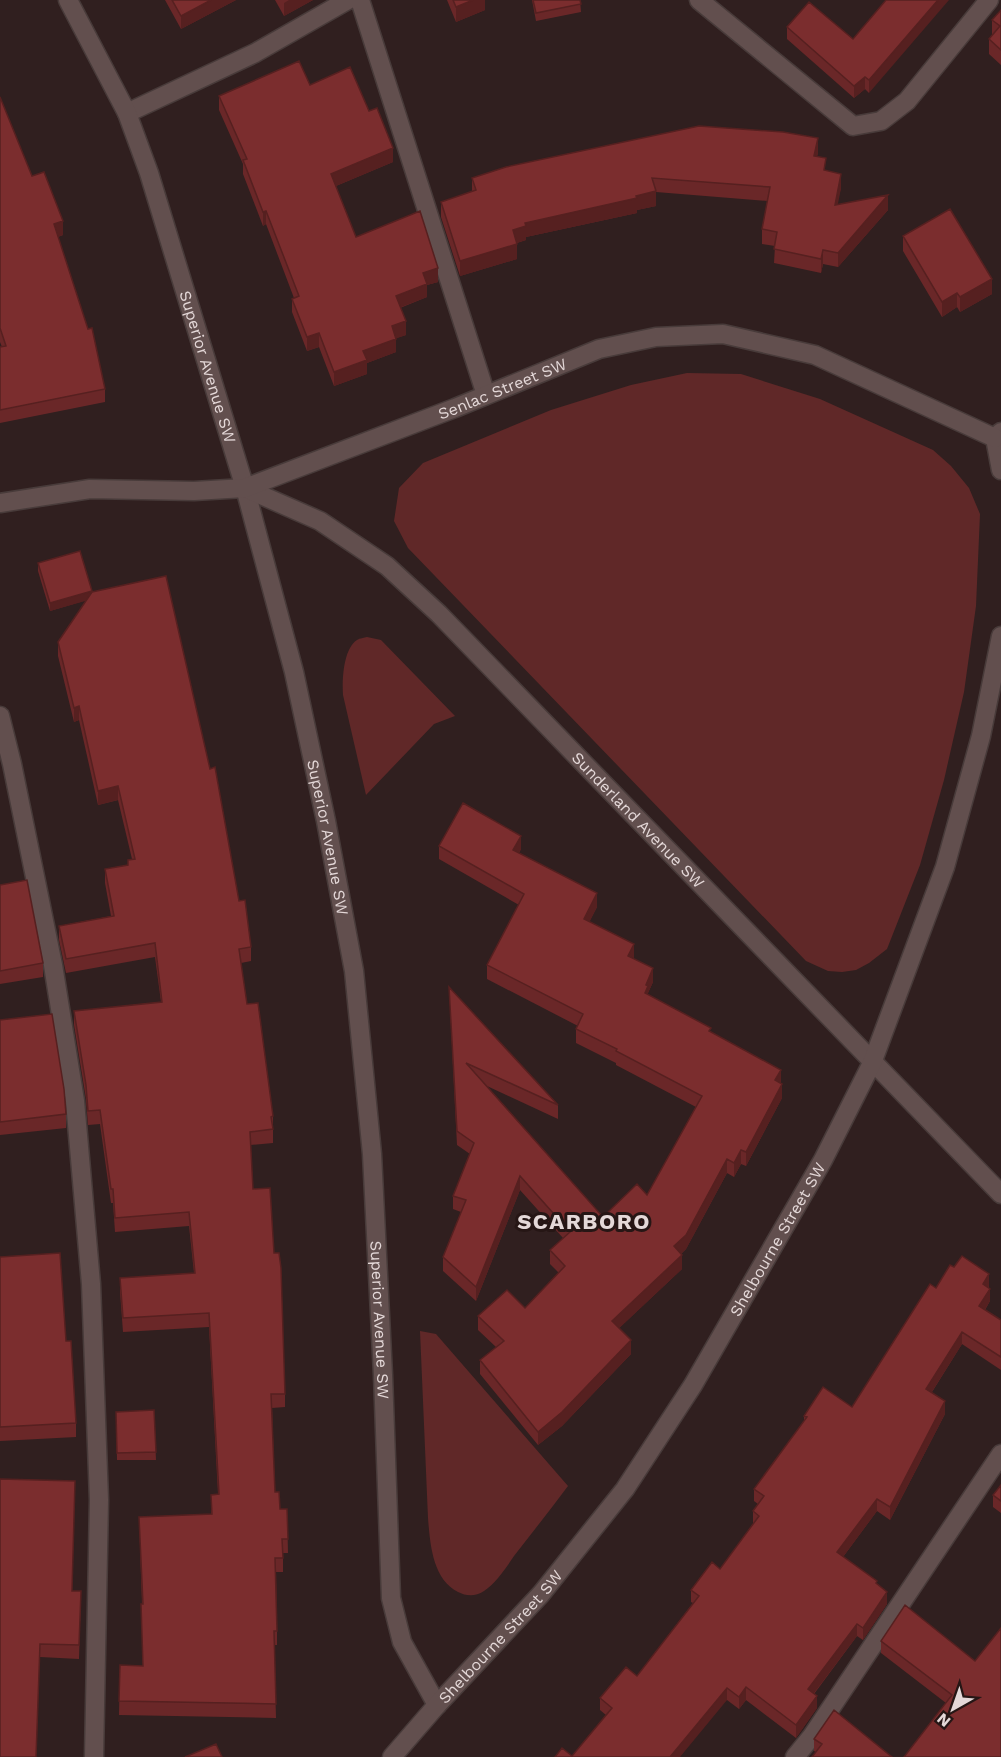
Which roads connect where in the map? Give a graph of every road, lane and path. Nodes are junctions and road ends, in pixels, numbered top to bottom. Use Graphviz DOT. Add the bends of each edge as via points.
graph roads {
  1 [pos="68,0"];
  2 [pos="348,0"];
  3 [pos="360,0"];
  4 [pos="699,0"];
  5 [pos="989,0"];
  6 [pos="127,113"];
  7 [pos="486,395"];
  8 [pos="998,435"];
  9 [pos="1001,470"];
  10 [pos="245,488"];
  11 [pos="0,503"];
  12 [pos="1001,636"];
  13 [pos="0,716"];
  14 [pos="872,1063"];
  15 [pos="1001,1194"];
  16 [pos="1001,1454"];
  17 [pos="437,1705"];
  18 [pos="94,1757"];
  19 [pos="392,1757"];
  20 [pos="795,1757"];
  1 -- 6 [label="street, Superior Avenue SW"];
  2 -- 6 [label="street" via="255,53"];
  3 -- 7 [label="street"];
  4 -- 5 [label="street" via="853,126 881,121 908,101"];
  6 -- 10 [label="street, Superior Avenue SW" via="149,172"];
  7 -- 8 [label="street, Senlac Street SW" via="599,349 656,337 723,334 815,355"];
  7 -- 10 [label="street, Senlac Street SW"];
  8 -- 9 [label="street"];
  10 -- 11 [label="street, Senlac Street SW" via="90,489"];
  10 -- 14 [label="street, Sunderland Avenue SW" via="320,522 387,566 439,614"];
  10 -- 17 [label="street, Superior Avenue SW" via="294,672 354,971 372,1154 391,1598 402,1642"];
  12 -- 14 [label="street, Shelbourne Street SW" via="981,736 945,867"];
  13 -- 18 [label="street" via="53,965 75,1101 91,1284 99,1500"];
  14 -- 15 [label="street, Sunderland Avenue SW"];
  14 -- 17 [label="street, Shelbourne Street SW" via="823,1160 705,1364 625,1489 542,1594"];
  16 -- 20 [label="street"];
  17 -- 19 [label="street, Shelbourne Street SW"];
}
